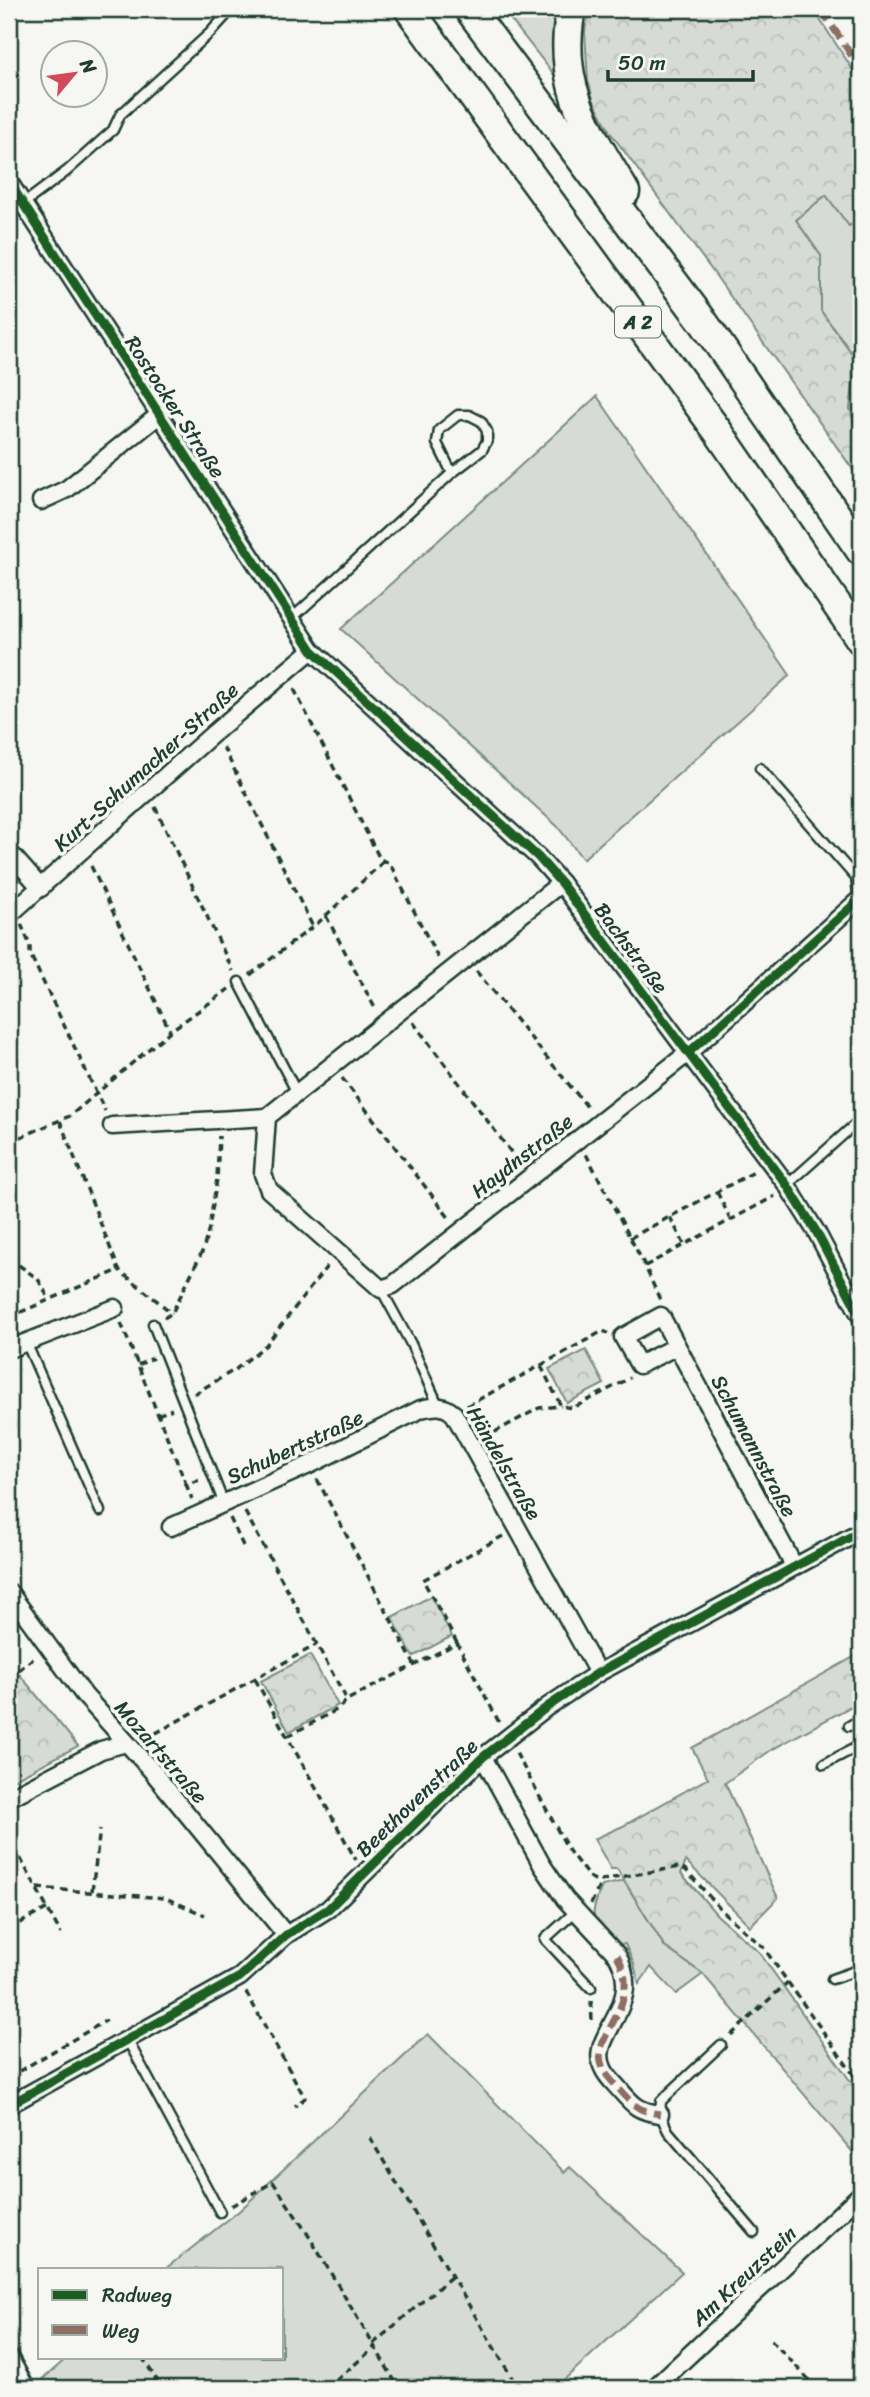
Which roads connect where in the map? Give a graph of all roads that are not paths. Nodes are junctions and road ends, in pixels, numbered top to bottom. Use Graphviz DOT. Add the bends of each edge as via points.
graph roads {
  1 [pos="232,9"];
  2 [pos="409,9"];
  3 [pos="469,9"];
  4 [pos="571,9"];
  5 [pos="9,182"];
  6 [pos="23,204"];
  7 [pos="702,320"];
  8 [pos="159,415"];
  9 [pos="453,473"];
  10 [pos="41,501"];
  11 [pos="861,551"];
  12 [pos="290,620"];
  13 [pos="861,640"];
  14 [pos="312,650"];
  15 [pos="760,768"];
  16 [pos="9,852"];
  17 [pos="561,883"];
  18 [pos="41,888"];
  19 [pos="860,901"];
  20 [pos="12,913"];
  21 [pos="239,982"];
  22 [pos="688,1053"];
  23 [pos="297,1093"];
  24 [pos="267,1117"];
  25 [pos="861,1119"];
  26 [pos="111,1126"];
  27 [pos="788,1187"];
  28 [pos="381,1290"];
  29 [pos="116,1308"];
  30 [pos="861,1317"];
  31 [pos="153,1324"];
  32 [pos="26,1342"];
  33 [pos="677,1346"];
  34 [pos="9,1349"];
  35 [pos="438,1405"];
  36 [pos="230,1501"];
  37 [pos="100,1511"];
  38 [pos="171,1527"];
  39 [pos="861,1531"];
  40 [pos="794,1566"];
  41 [pos="9,1591"];
  42 [pos="598,1673"];
  43 [pos="861,1719"];
  44 [pos="849,1726"];
  45 [pos="128,1745"];
  46 [pos="861,1745"];
  47 [pos="483,1757"];
  48 [pos="824,1764"];
  49 [pos="9,1798"];
  50 [pos="580,1914"];
  51 [pos="286,1935"];
  52 [pos="861,1969"];
  53 [pos="832,1979"];
  54 [pos="591,1988"];
  55 [pos="127,2039"];
  56 [pos="721,2045"];
  57 [pos="9,2105"];
  58 [pos="660,2114"];
  59 [pos="861,2194"];
  60 [pos="220,2212"];
  61 [pos="754,2232"];
  62 [pos="9,2357"];
  63 [pos="23,2387"];
  64 [pos="654,2388"];
  1 -- 6 [label="lane" via="120,115 113,130"];
  2 -- 13 [label="highway, A 2" via="719,433"];
  3 -- 7 [label="highway, A 2"];
  4 -- 7 [label="highway" via="568,69 576,105"];
  5 -- 6 [label="street, Rostocker Straße"];
  6 -- 8 [label="street, Rostocker Straße"];
  7 -- 11 [label="highway, A 2"];
  8 -- 10 [label="street, Rostocker Straße" via="67,489"];
  8 -- 12 [label="street, Rostocker Straße"];
  9 -- 9 [label="lane" via="487,441 481,421 470,415 458,415 439,430 437,443"];
  9 -- 12 [label="lane"];
  12 -- 14 [label="street, Rostocker Straße"];
  14 -- 17 [label="street, Bachstraße"];
  14 -- 18 [label="street, Kurt-Schumacher-Straße"];
  15 -- 19 [label="lane" via="856,878"];
  16 -- 18 [label="street"];
  17 -- 22 [label="street, Bachstraße"];
  17 -- 23 [label="street"];
  18 -- 20 [label="street, Kurt-Schumacher-Straße"];
  19 -- 22 [label="street, Haydnstraße"];
  21 -- 23 [label="lane"];
  22 -- 27 [label="street, Bachstraße"];
  22 -- 28 [label="street, Haydnstraße"];
  23 -- 24 [label="street"];
  24 -- 26 [label="street"];
  24 -- 28 [label="street, Händelstraße" via="265,1184"];
  25 -- 27 [label="lane"];
  27 -- 30 [label="street, Bachstraße"];
  28 -- 35 [label="lane, Händelstraße"];
  29 -- 32 [label="street"];
  31 -- 36 [label="lane" via="212,1476"];
  32 -- 34 [label="street"];
  32 -- 37 [label="lane"];
  33 -- 33 [label="street, Schumannstraße" via="661,1316 623,1338 639,1366"];
  33 -- 40 [label="street, Schumannstraße"];
  35 -- 36 [label="street, Schubertstraße"];
  35 -- 42 [label="street, Händelstraße" via="454,1414"];
  36 -- 38 [label="street, Schubertstraße"];
  39 -- 40 [label="street, Beethovenstraße"];
  40 -- 42 [label="street, Beethovenstraße"];
  41 -- 45 [label="street, Mozartstraße" via="84,1695"];
  42 -- 47 [label="street, Beethovenstraße"];
  43 -- 44 [label="lane"];
  45 -- 49 [label="street" via="101,1750"];
  45 -- 51 [label="street, Mozartstraße"];
  46 -- 48 [label="lane"];
  47 -- 50 [label="street" via="542,1865"];
  47 -- 51 [label="street, Beethovenstraße" via="328,1909"];
  50 -- 54 [label="lane" via="545,1940"];
  50 -- 58 [label="street" via="617,1955 625,1976 625,1998 601,2048 603,2068 637,2109"];
  51 -- 55 [label="street, Beethovenstraße" via="238,1978"];
  52 -- 53 [label="lane"];
  55 -- 57 [label="street, Beethovenstraße"];
  55 -- 60 [label="lane"];
  56 -- 58 [label="lane" via="661,2101"];
  58 -- 61 [label="lane" via="668,2131"];
  59 -- 64 [label="street, Am Kreuzstein"];
  62 -- 63 [label="street"];
}
